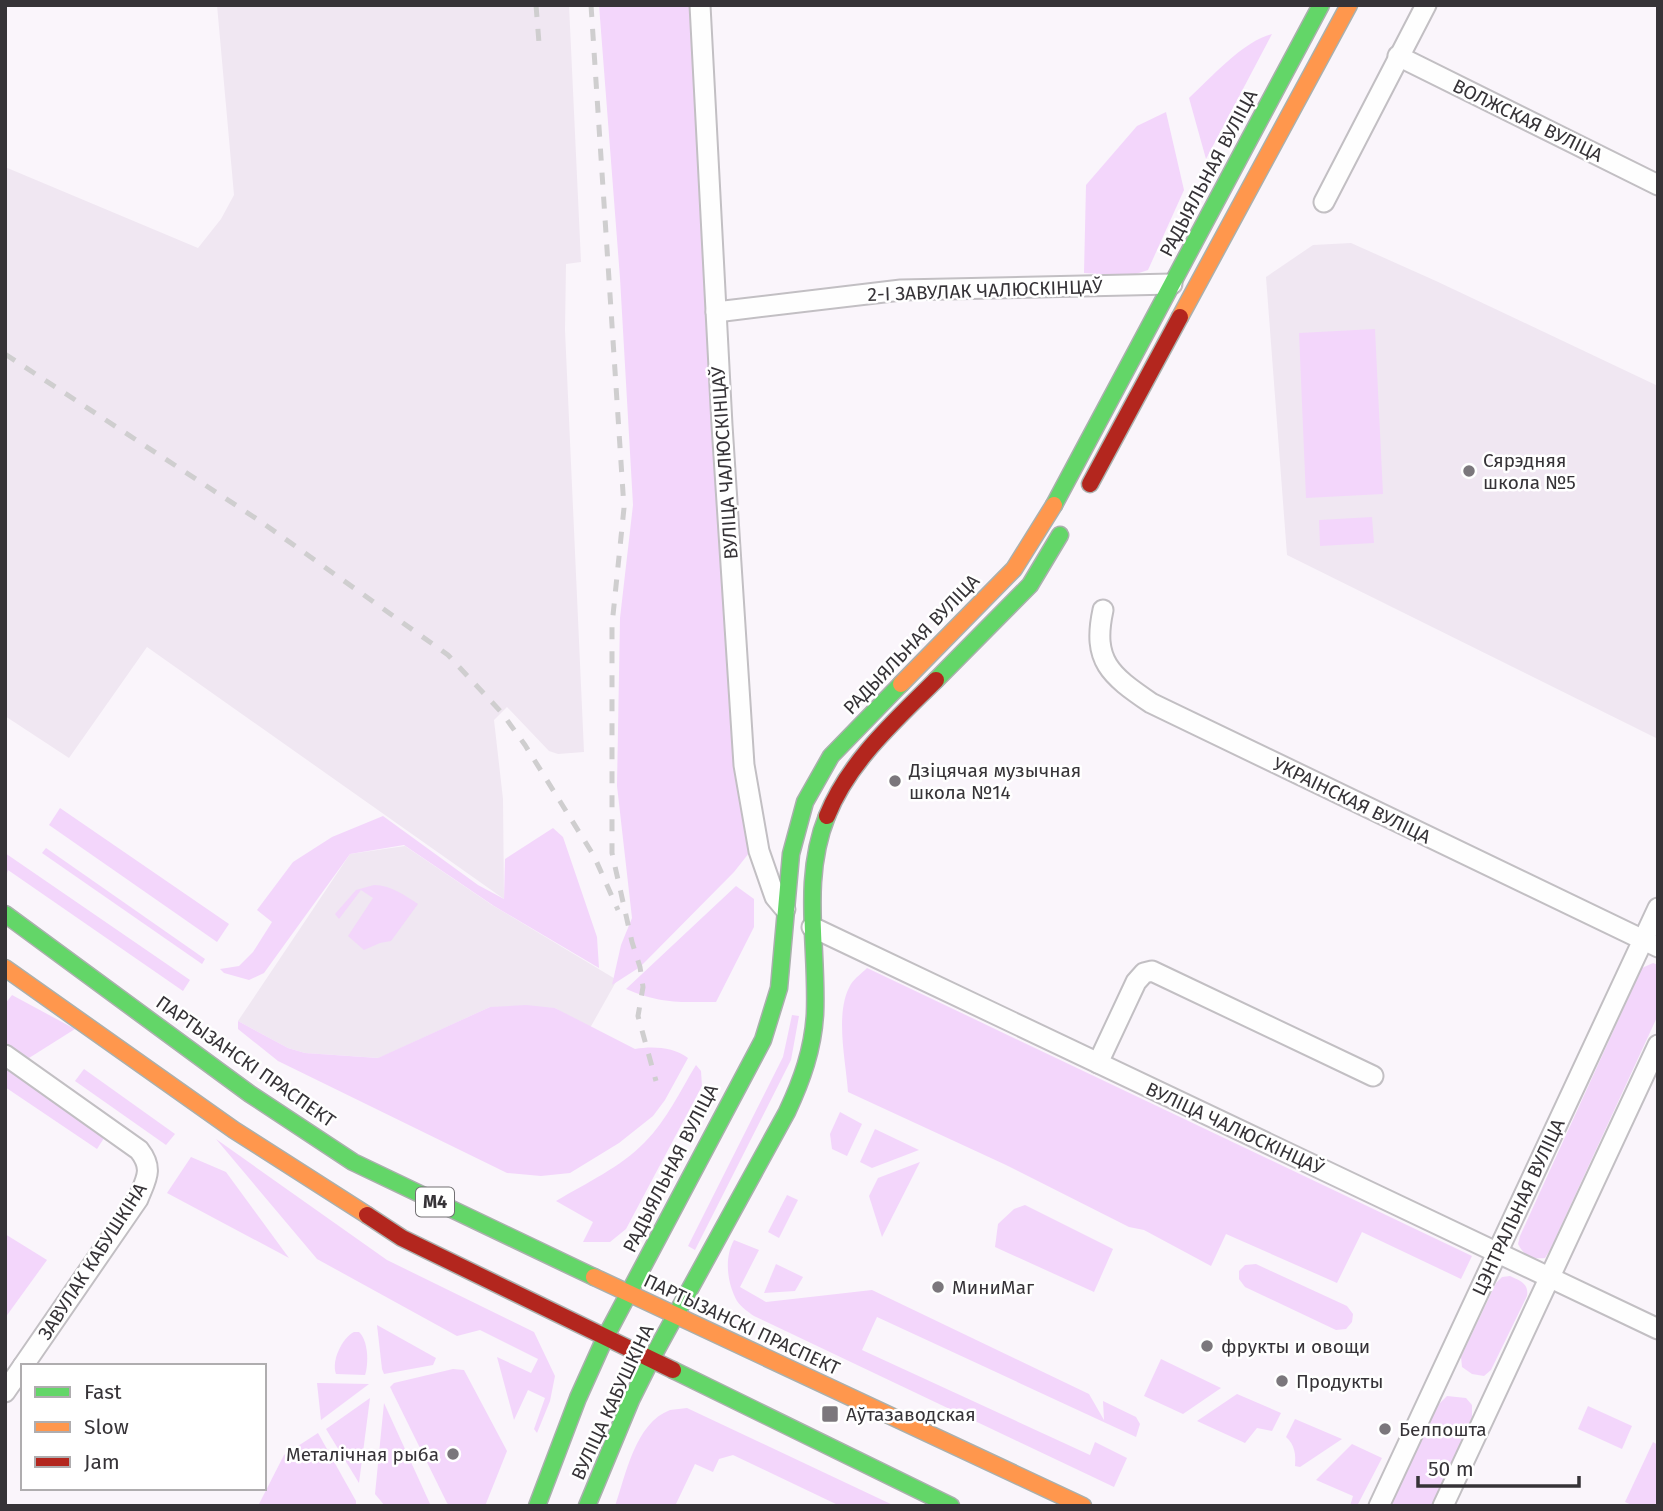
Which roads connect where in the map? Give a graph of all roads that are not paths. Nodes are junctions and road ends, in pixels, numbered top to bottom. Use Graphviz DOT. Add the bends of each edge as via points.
graph roads {
  1 [pos="699,5"];
  2 [pos="1321,5"];
  3 [pos="1349,5"];
  4 [pos="1426,5"];
  5 [pos="1398,56"];
  6 [pos="1658,185"];
  7 [pos="1324,202"];
  8 [pos="1172,284"];
  9 [pos="716,312"];
  10 [pos="1083,495"];
  11 [pos="1069,520"];
  12 [pos="1103,610"];
  13 [pos="1658,908"];
  14 [pos="787,912"];
  15 [pos="5,914"];
  16 [pos="812,927"];
  17 [pos="1650,943"];
  18 [pos="68,959"];
  19 [pos="12,964"];
  20 [pos="1658,1045"];
  21 [pos="5,1055"];
  22 [pos="1098,1063"];
  23 [pos="1373,1076"];
  24 [pos="1497,1252"];
  25 [pos="1549,1278"];
  26 [pos="629,1294"];
  27 [pos="675,1316"];
  28 [pos="1658,1329"];
  29 [pos="605,1338"];
  30 [pos="651,1360"];
  31 [pos="24,1364"];
  32 [pos="21,1369"];
  33 [pos="5,1392"];
  34 [pos="537,1506"];
  35 [pos="587,1506"];
  36 [pos="951,1506"];
  37 [pos="1083,1506"];
  38 [pos="1379,1506"];
  39 [pos="1443,1506"];
  1 -- 9 [label="street, ВУЛІЦА ЧАЛЮСКІНЦАЎ"];
  2 -- 8 [label="main road, РАДЫЯЛЬНАЯ ВУЛІЦА"];
  3 -- 10 [label="main road"];
  4 -- 5 [label="street"];
  5 -- 6 [label="street, ВОЛЖСКАЯ ВУЛІЦА"];
  5 -- 7 [label="street"];
  8 -- 9 [label="street, 2-І ЗАВУЛАК ЧАЛЮСКІНЦАЎ" via="901,290"];
  8 -- 14 [label="main road, РАДЫЯЛЬНАЯ ВУЛІЦА" via="1046,521 1014,569 831,755 816,778 791,854"];
  9 -- 14 [label="street, ВУЛІЦА ЧАЛЮСКІНЦАЎ" via="744,765 759,851 775,897"];
  11 -- 16 [label="main road" via="1032,583 908,707 841,785 816,854 810,894"];
  12 -- 17 [label="street, УКРАІНСКАЯ ВУЛІЦА" via="1099,650 1114,675 1150,703"];
  13 -- 17 [label="street, ЦЭНТРАЛЬНАЯ ВУЛІЦА"];
  14 -- 26 [label="main road, РАДЫЯЛЬНАЯ ВУЛІЦА" via="779,988 762,1040"];
  15 -- 18 [label="main road, ПАРТЫЗАНСКІ ПРАСПЕКТ / М4"];
  16 -- 22 [label="street, ВУЛІЦА ЧАЛЮСКІНЦАЎ"];
  16 -- 27 [label="main road" via="814,1019 804,1074"];
  17 -- 24 [label="street, ЦЭНТРАЛЬНАЯ ВУЛІЦА"];
  18 -- 19 [label="main road" via="41,952"];
  18 -- 26 [label="main road, ПАРТЫЗАНСКІ ПРАСПЕКТ / М4" via="250,1094 353,1162"];
  19 -- 29 [label="main road, М4" via="234,1130 402,1238"];
  20 -- 25 [label="street"];
  21 -- 31 [label="street, ЗАВУЛАК КАБУШКІНА" via="139,1150 147,1160 148,1175 138,1199"];
  22 -- 23 [label="street" via="1136,982 1152,971"];
  22 -- 24 [label="street, ВУЛІЦА ЧАЛЮСКІНЦАЎ"];
  24 -- 25 [label="street, ВУЛІЦА ЧАЛЮСКІНЦАЎ"];
  24 -- 38 [label="street, ЦЭНТРАЛЬНАЯ ВУЛІЦА"];
  25 -- 28 [label="street, ВУЛІЦА ЧАЛЮСКІНЦАЎ"];
  25 -- 39 [label="street"];
  26 -- 27 [label="main road, ПАРТЫЗАНСКІ ПРАСПЕКТ / М4"];
  26 -- 29 [label="main road, РАДЫЯЛЬНАЯ ВУЛІЦА"];
  27 -- 30 [label="main road, ВУЛІЦА КАБУШКІНА"];
  27 -- 37 [label="main road, ПАРТЫЗАНСКІ ПРАСПЕКТ / М4"];
  29 -- 30 [label="main road, М4"];
  29 -- 34 [label="main road, ВУЛІЦА КАБУШКІНА"];
  30 -- 35 [label="main road, ВУЛІЦА КАБУШКІНА"];
  30 -- 36 [label="main road, М4"];
  32 -- 33 [label="street, ЗАВУЛАК КАБУШКІНА"];
}
